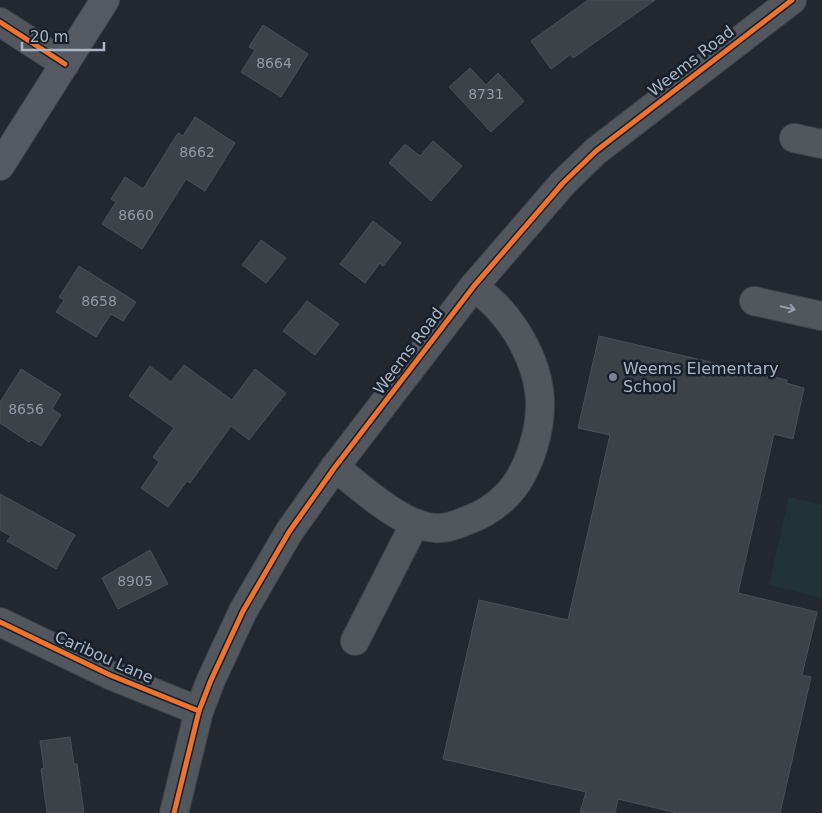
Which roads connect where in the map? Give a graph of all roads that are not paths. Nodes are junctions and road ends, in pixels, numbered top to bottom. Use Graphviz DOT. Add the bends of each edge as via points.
graph roads {
  1 [pos="105,0"];
  2 [pos="792,0"];
  3 [pos="0,22"];
  4 [pos="65,64"];
  5 [pos="794,138"];
  6 [pos="822,144"];
  7 [pos="0,166"];
  8 [pos="474,286"];
  9 [pos="754,300"];
  10 [pos="822,316"];
  11 [pos="335,467"];
  12 [pos="415,523"];
  13 [pos="0,622"];
  14 [pos="355,641"];
  15 [pos="199,711"];
  16 [pos="174,813"];
  1 -- 4 [label="main road"];
  2 -- 8 [label="street, Weems Road" via="596,150 563,183"];
  3 -- 4 [label="street"];
  4 -- 7 [label="main road"];
  5 -- 6 [label="street"];
  8 -- 11 [label="street, Weems Road"];
  8 -- 12 [label="street" via="499,308 519,335 529,357 539,390 538,430 520,476 507,495 493,507 451,527 434,528"];
  9 -- 10 [label="street, one-way"];
  11 -- 12 [label="street" via="383,506"];
  11 -- 15 [label="street, Weems Road" via="289,532 243,611"];
  12 -- 14 [label="street"];
  13 -- 15 [label="street, Caribou Lane" via="110,675"];
  15 -- 16 [label="street, Weems Road"];
}
